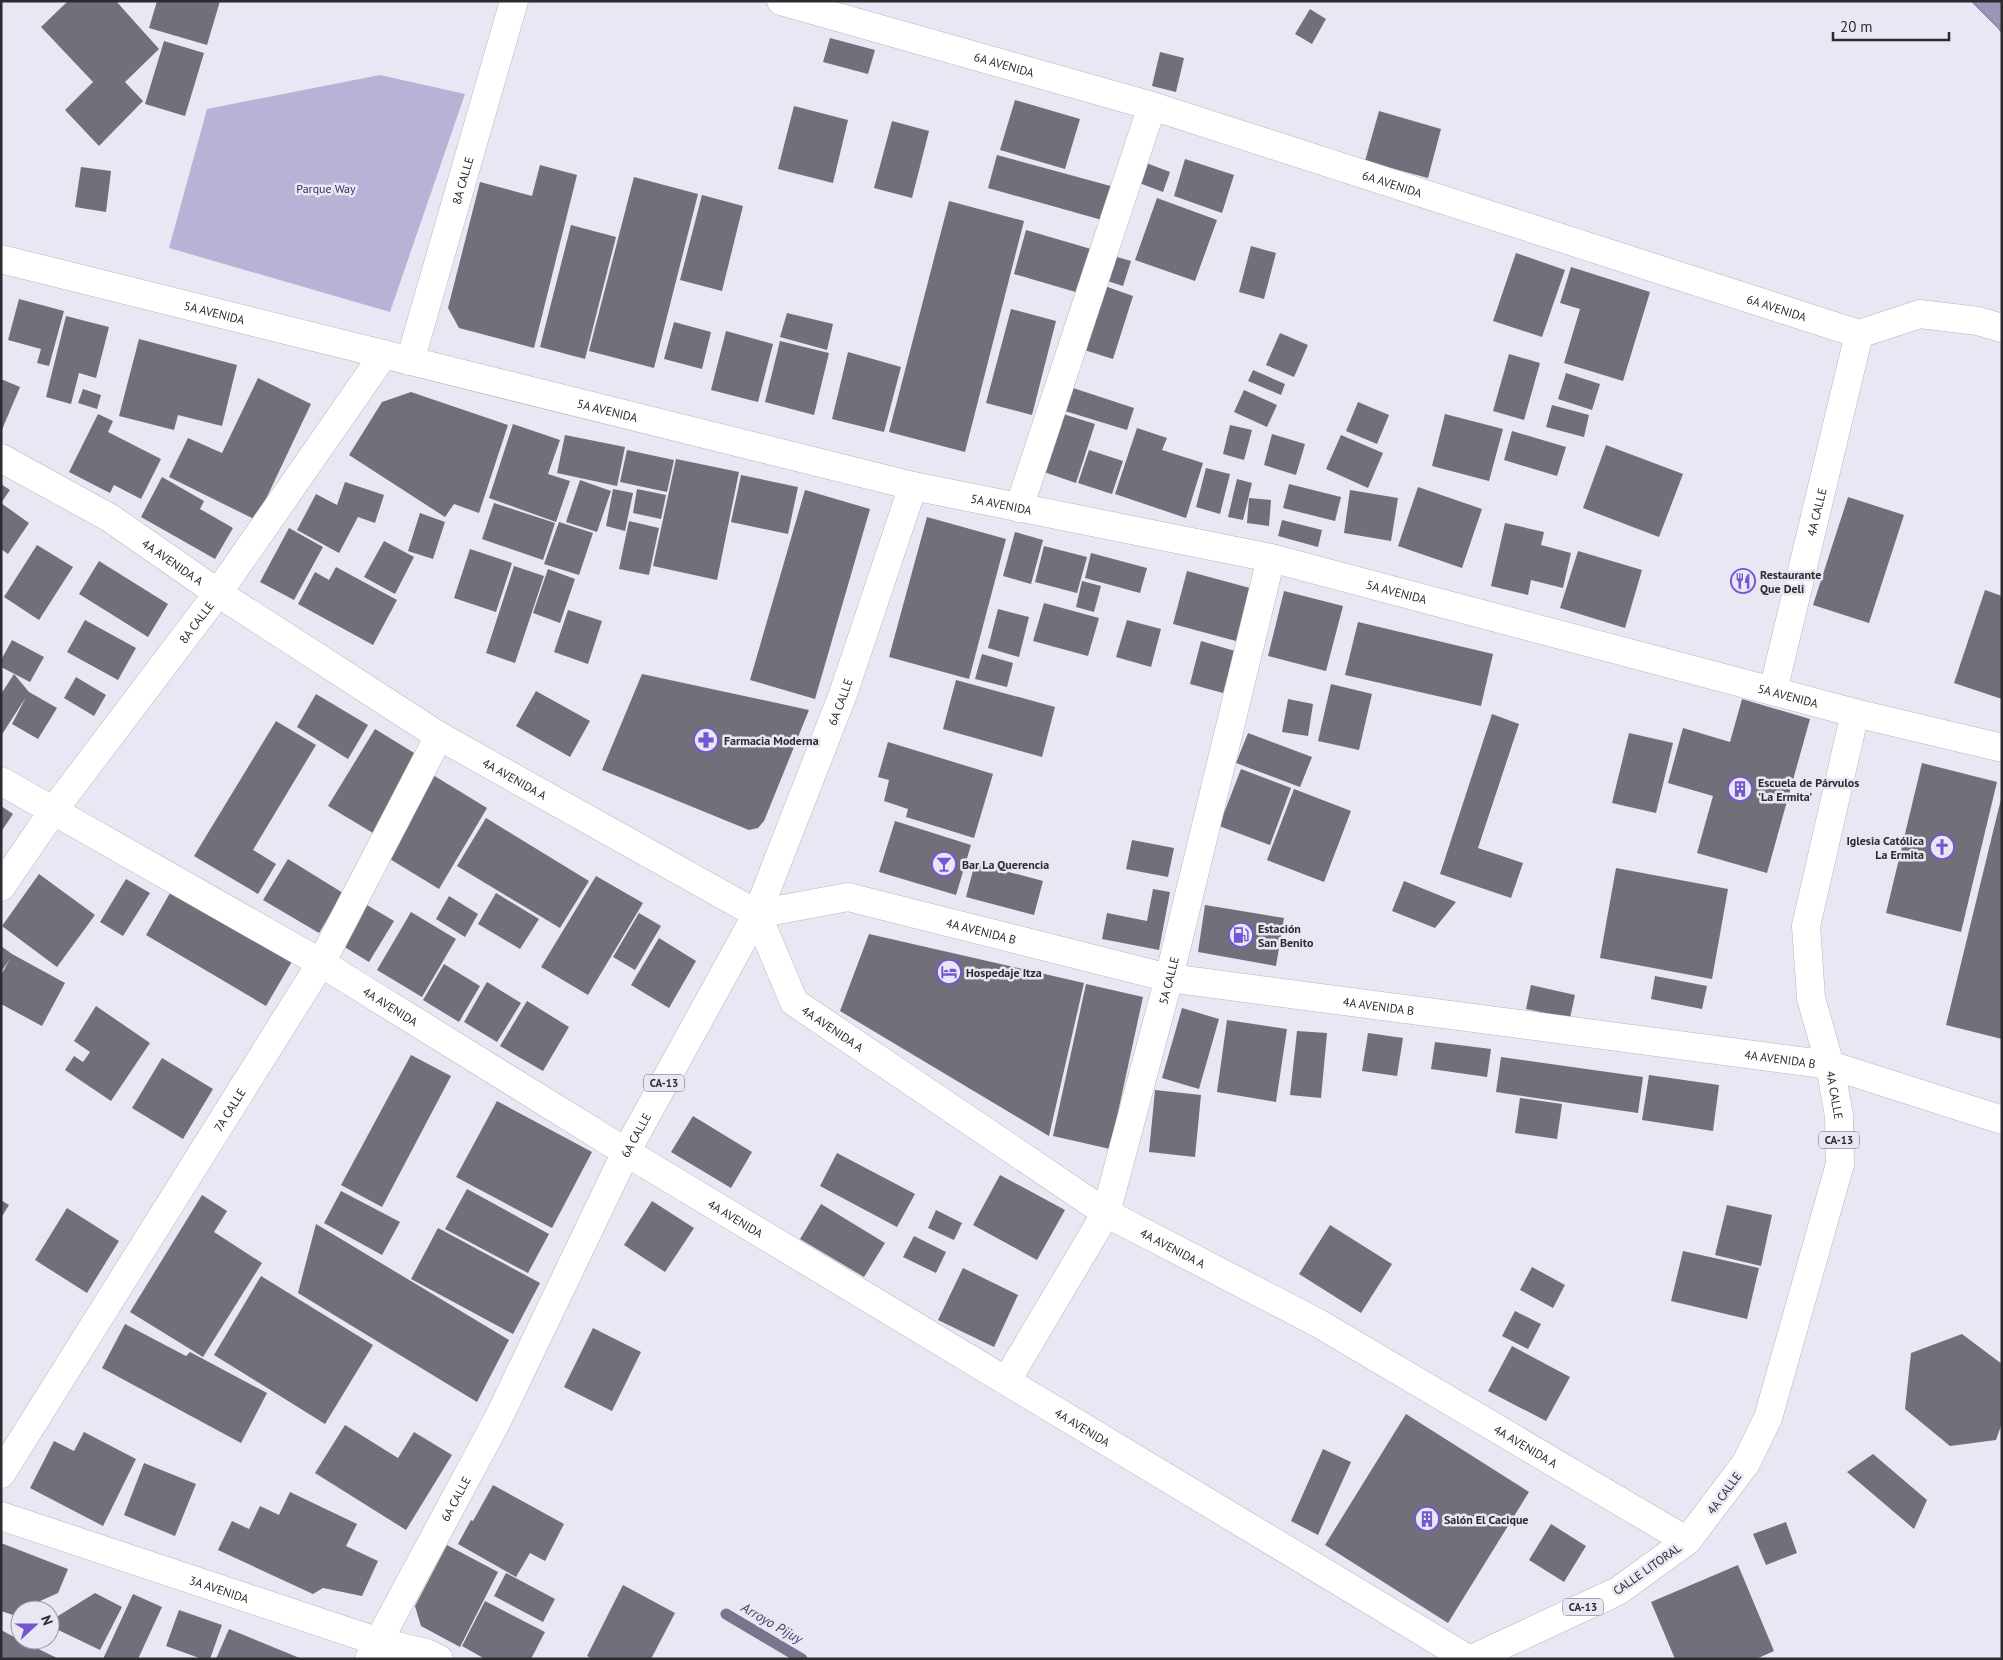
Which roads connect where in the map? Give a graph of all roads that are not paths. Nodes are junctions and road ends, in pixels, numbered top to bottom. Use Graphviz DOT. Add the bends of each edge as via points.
graph roads {
  1 [pos="514,1"];
  2 [pos="781,1"];
  3 [pos="1152,106"];
  4 [pos="1,259"];
  5 [pos="2002,328"];
  6 [pos="1859,334"];
  7 [pos="384,354"];
  8 [pos="410,361"];
  9 [pos="1,458"];
  10 [pos="912,486"];
  11 [pos="1019,508"];
  12 [pos="1271,558"];
  13 [pos="218,593"];
  14 [pos="1773,691"];
  15 [pos="1854,713"];
  16 [pos="439,736"];
  17 [pos="2002,748"];
  18 [pos="1,781"];
  19 [pos="54,811"];
  20 [pos="1,887"];
  21 [pos="756,914"];
  22 [pos="321,963"];
  23 [pos="1169,978"];
  24 [pos="1830,1065"];
  25 [pos="2002,1120"];
  26 [pos="626,1152"];
  27 [pos="1106,1213"];
  28 [pos="1007,1380"];
  29 [pos="1,1474"];
  30 [pos="1,1516"];
  31 [pos="1687,1541"];
  32 [pos="374,1650"];
  33 [pos="438,1659"];
  34 [pos="1468,1659"];
  35 [pos="1472,1659"];
  1 -- 8 [label="street, 8A CALLE"];
  2 -- 3 [label="street, 6A AVENIDA"];
  3 -- 6 [label="street, 6A AVENIDA"];
  3 -- 11 [label="street"];
  4 -- 7 [label="street, 5A AVENIDA"];
  5 -- 6 [label="street" via="1978,321 1920,314"];
  6 -- 14 [label="street, 4A CALLE"];
  7 -- 8 [label="street, 5A AVENIDA"];
  7 -- 13 [label="street, 8A CALLE"];
  8 -- 10 [label="street, 5A AVENIDA"];
  9 -- 13 [label="street, 4A AVENIDA A" via="110,518"];
  10 -- 11 [label="street, 5A AVENIDA"];
  10 -- 21 [label="street, 6A CALLE / CA-13" via="843,694"];
  11 -- 12 [label="street, 5A AVENIDA"];
  12 -- 14 [label="street, 5A AVENIDA"];
  12 -- 23 [label="street, 5A CALLE"];
  13 -- 16 [label="street, 4A AVENIDA A"];
  13 -- 19 [label="street, 8A CALLE"];
  14 -- 15 [label="street, 5A AVENIDA"];
  15 -- 17 [label="street, 5A AVENIDA"];
  15 -- 24 [label="street, 4A CALLE / CA-13" via="1806,926 1811,998"];
  16 -- 21 [label="street, 4A AVENIDA A"];
  16 -- 22 [label="street, 7A CALLE"];
  18 -- 19 [label="street, 4A AVENIDA"];
  19 -- 20 [label="street, 8A CALLE"];
  19 -- 22 [label="street, 4A AVENIDA"];
  21 -- 23 [label="street, 4A AVENIDA B" via="848,897"];
  21 -- 26 [label="street, 6A CALLE / CA-13"];
  21 -- 27 [label="street, 4A AVENIDA A" via="794,1002"];
  22 -- 26 [label="street, 4A AVENIDA"];
  22 -- 29 [label="street, 7A CALLE"];
  23 -- 24 [label="street, 4A AVENIDA B"];
  23 -- 27 [label="street, 5A CALLE"];
  24 -- 25 [label="street, 4A AVENIDA B"];
  24 -- 31 [label="street, 4A CALLE / CA-13" via="1839,1116 1840,1164 1768,1418 1746,1463"];
  26 -- 28 [label="street, 4A AVENIDA"];
  26 -- 32 [label="street, 6A CALLE / CA-13" via="498,1419"];
  27 -- 28 [label="street, 5A CALLE"];
  27 -- 31 [label="street, 4A AVENIDA A" via="1318,1323"];
  28 -- 34 [label="street, 4A AVENIDA"];
  30 -- 32 [label="street, 3A AVENIDA"];
  31 -- 35 [label="street, CALLE LITORAL / CA-13" via="1618,1591"];
  32 -- 33 [label="street, 3A AVENIDA" via="426,1653"];
}
